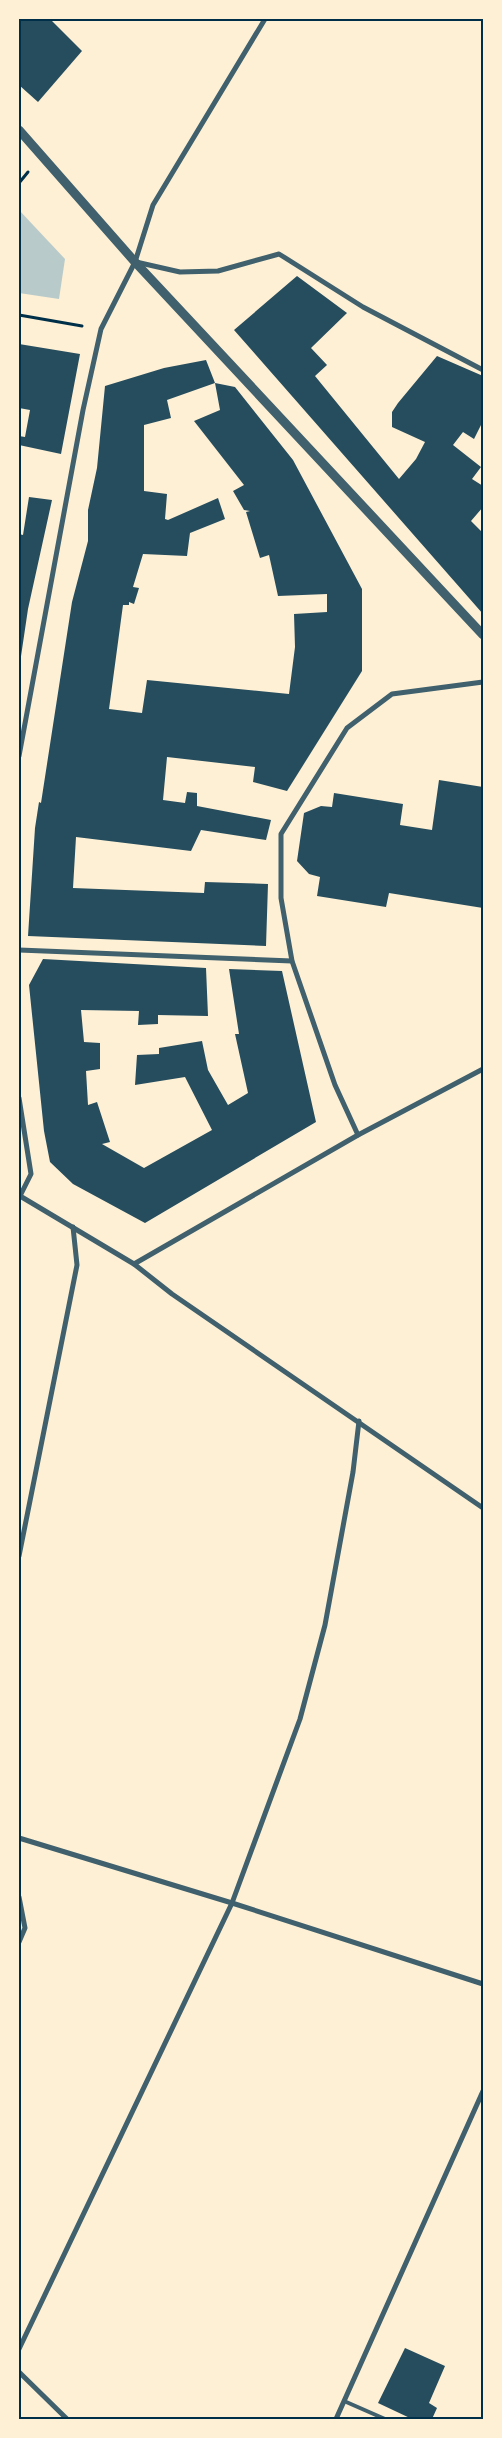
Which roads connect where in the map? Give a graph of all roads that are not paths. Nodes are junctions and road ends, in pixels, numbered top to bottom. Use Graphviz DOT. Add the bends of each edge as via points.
graph roads {
  1 [pos="266,19"];
  2 [pos="19,130"];
  3 [pos="135,262"];
  4 [pos="483,370"];
  5 [pos="483,635"];
  6 [pos="483,682"];
  7 [pos="19,756"];
  8 [pos="19,950"];
  9 [pos="292,961"];
  10 [pos="483,1069"];
  11 [pos="19,1098"];
  12 [pos="358,1135"];
  13 [pos="20,1196"];
  14 [pos="73,1227"];
  15 [pos="134,1264"];
  16 [pos="358,1421"];
  17 [pos="483,1508"];
  18 [pos="19,1556"];
  19 [pos="19,1838"];
  20 [pos="19,1897"];
  21 [pos="232,1903"];
  22 [pos="19,1942"];
  23 [pos="483,1984"];
  24 [pos="483,2091"];
  25 [pos="19,2349"];
  26 [pos="19,2372"];
  27 [pos="344,2401"];
  28 [pos="67,2419"];
  29 [pos="336,2419"];
  30 [pos="384,2419"];
  1 -- 3 [label="street" via="153,205"];
  2 -- 3 [label="street"];
  3 -- 4 [label="street" via="180,272 218,271 279,254 363,307"];
  3 -- 5 [label="street"];
  3 -- 7 [label="street" via="101,329 82,410"];
  6 -- 9 [label="street" via="392,694 346,728 281,834 281,898"];
  8 -- 9 [label="street"];
  9 -- 12 [label="street" via="335,1085"];
  10 -- 12 [label="street"];
  11 -- 13 [label="street" via="31,1174"];
  12 -- 15 [label="street"];
  13 -- 14 [label="street"];
  14 -- 15 [label="street"];
  14 -- 18 [label="street" via="77,1265"];
  15 -- 16 [label="street" via="172,1294"];
  16 -- 17 [label="street"];
  16 -- 21 [label="street" via="353,1472 325,1625 300,1719"];
  19 -- 21 [label="street"];
  20 -- 22 [label="street" via="25,1928"];
  21 -- 23 [label="street"];
  21 -- 25 [label="street"];
  24 -- 27 [label="street"];
  26 -- 28 [label="street"];
  27 -- 29 [label="street"];
  27 -- 30 [label="lane"];
}
